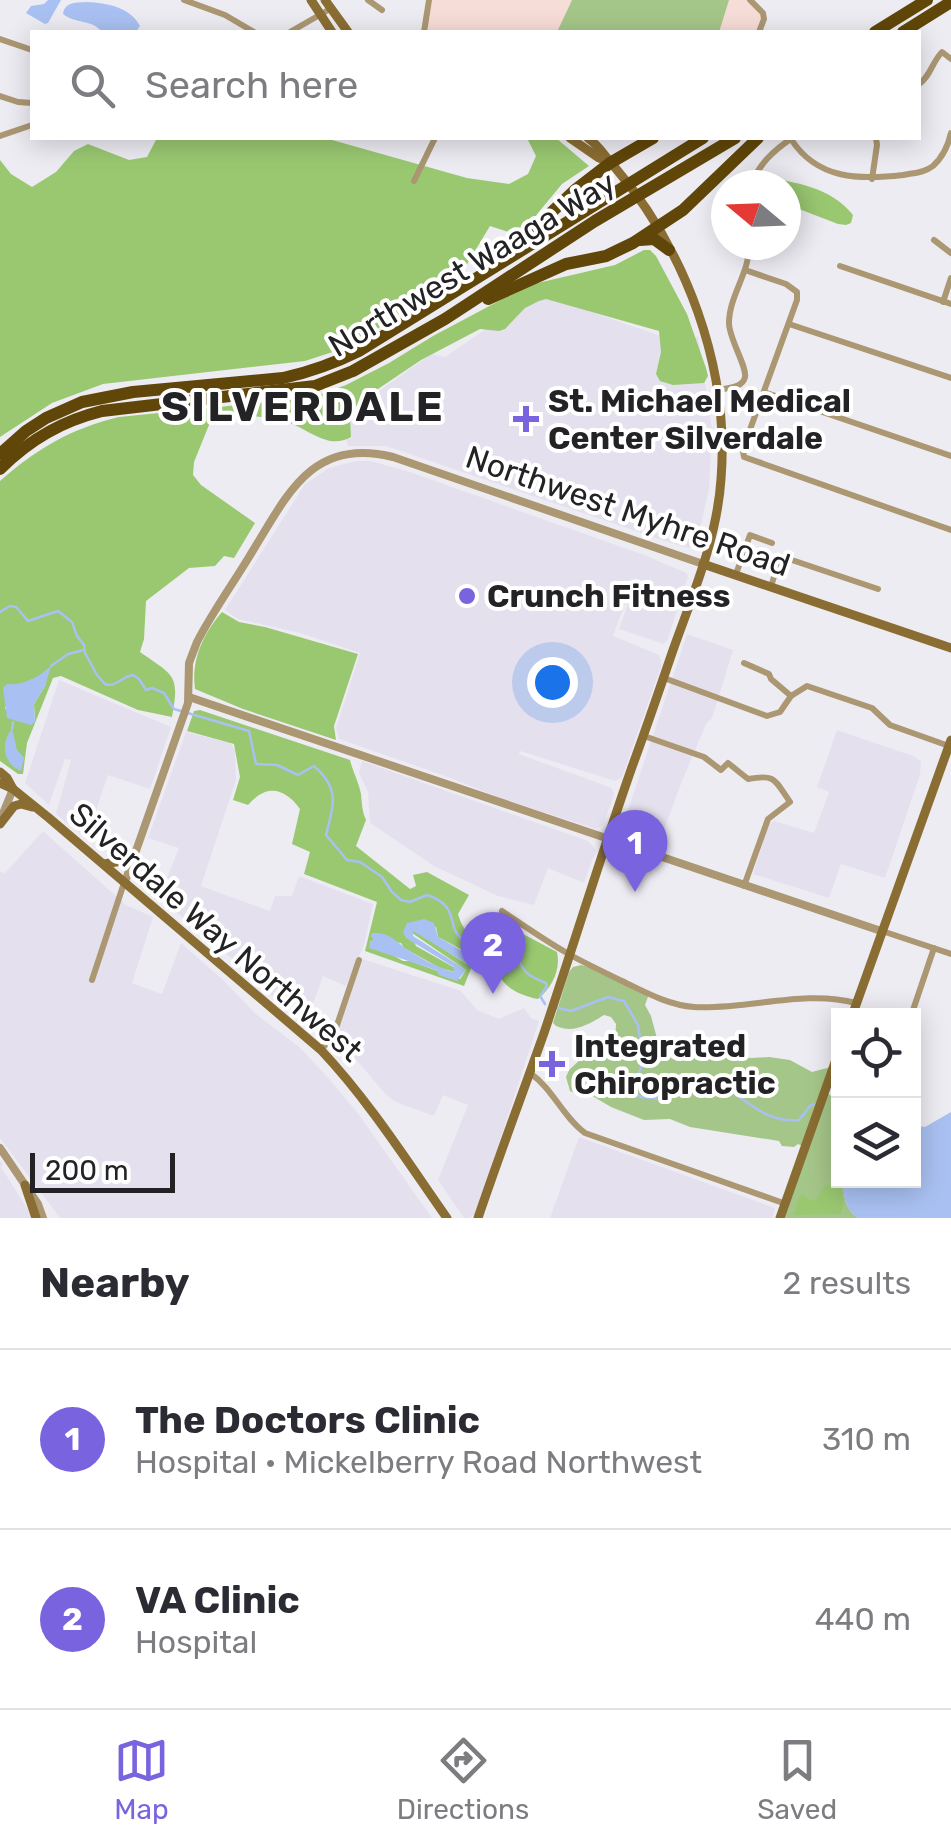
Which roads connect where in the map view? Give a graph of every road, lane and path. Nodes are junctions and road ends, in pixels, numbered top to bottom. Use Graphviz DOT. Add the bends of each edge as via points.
graph roads {
  1 [pos="184,0"];
  2 [pos="311,0"];
  3 [pos="368,0"];
  4 [pos="429,0"];
  5 [pos="750,0"];
  6 [pos="927,0"];
  7 [pos="951,2"];
  8 [pos="325,8"];
  9 [pos="382,10"];
  10 [pos="251,30"];
  11 [pos="295,30"];
  12 [pos="346,30"];
  13 [pos="424,30"];
  14 [pos="760,30"];
  15 [pos="878,30"];
  16 [pos="905,30"];
  17 [pos="0,39"];
  18 [pos="30,49"];
  19 [pos="951,59"];
  20 [pos="921,83"];
  21 [pos="0,96"];
  22 [pos="30,103"];
  23 [pos="30,126"];
  24 [pos="951,133"];
  25 [pos="0,136"];
  26 [pos="434,140"];
  27 [pos="573,140"];
  28 [pos="591,140"];
  29 [pos="650,140"];
  30 [pos="700,140"];
  31 [pos="732,140"];
  32 [pos="756,140"];
  33 [pos="789,140"];
  34 [pos="793,140"];
  35 [pos="876,140"];
  36 [pos="610,163"];
  37 [pos="757,170"];
  38 [pos="872,179"];
  39 [pos="414,181"];
  40 [pos="658,227"];
  41 [pos="934,240"];
  42 [pos="633,243"];
  43 [pos="669,250"];
  44 [pos="951,253"];
  45 [pos="748,260"];
  46 [pos="840,266"];
  47 [pos="745,270"];
  48 [pos="951,278"];
  49 [pos="444,298"];
  50 [pos="947,303"];
  51 [pos="445,319"];
  52 [pos="789,324"];
  53 [pos="951,378"];
  54 [pos="718,390"];
  55 [pos="764,392"];
  56 [pos="0,454"];
  57 [pos="951,456"];
  58 [pos="0,469"];
  59 [pos="951,530"];
  60 [pos="772,543"];
  61 [pos="704,564"];
  62 [pos="736,574"];
  63 [pos="771,586"];
  64 [pos="878,589"];
  65 [pos="951,648"];
  66 [pos="744,663"];
  67 [pos="664,678"];
  68 [pos="792,696"];
  69 [pos="189,697"];
  70 [pos="644,736"];
  71 [pos="950,743"];
  72 [pos="0,772"];
  73 [pos="0,783"];
  74 [pos="13,789"];
  75 [pos="40,811"];
  76 [pos="0,822"];
  77 [pos="607,839"];
  78 [pos="134,856"];
  79 [pos="103,864"];
  80 [pos="124,882"];
  81 [pos="744,886"];
  82 [pos="502,911"];
  83 [pos="881,931"];
  84 [pos="934,948"];
  85 [pos="569,954"];
  86 [pos="951,954"];
  87 [pos="359,960"];
  88 [pos="92,980"];
  89 [pos="856,1002"];
  90 [pos="854,1008"];
  91 [pos="914,1008"];
  92 [pos="321,1050"];
  93 [pos="530,1073"];
  94 [pos="831,1075"];
  95 [pos="0,1148"];
  96 [pos="25,1185"];
  97 [pos="786,1204"];
  98 [pos="40,1218"];
  99 [pos="447,1218"];
  100 [pos="478,1218"];
  101 [pos="780,1218"];
  1 -- 10 [label="street"];
  2 -- 8 [label="main road"];
  3 -- 9 [label="street"];
  4 -- 13 [label="street"];
  5 -- 14 [label="street" via="764,13"];
  6 -- 15 [label="highway"];
  7 -- 16 [label="highway"];
  8 -- 11 [label="street"];
  8 -- 12 [label="main road"];
  17 -- 18 [label="street"];
  19 -- 20 [label="street" via="942,52"];
  21 -- 22 [label="street"];
  23 -- 25 [label="street"];
  24 -- 38 [label="street" via="946,150 924,172"];
  26 -- 39 [label="street"];
  27 -- 36 [label="main road"];
  28 -- 36 [label="main road"];
  29 -- 36 [label="highway"];
  30 -- 49 [label="highway, Northwest Waaga Way"];
  31 -- 51 [label="highway, Northwest Waaga Way"];
  32 -- 40 [label="highway"];
  33 -- 37 [label="street"];
  34 -- 38 [label="street" via="809,161"];
  35 -- 38 [label="street"];
  36 -- 40 [label="main road"];
  36 -- 49 [label="highway"];
  40 -- 42 [label="highway"];
  40 -- 43 [label="main road"];
  41 -- 44 [label="street"];
  42 -- 43 [label="highway" via="652,239"];
  42 -- 51 [label="highway" via="566,264"];
  43 -- 54 [label="main road" via="700,320"];
  45 -- 47 [label="street"];
  46 -- 50 [label="street"];
  47 -- 52 [label="street" via="797,292"];
  47 -- 54 [label="street" via="729,322 745,378"];
  48 -- 50 [label="street"];
  49 -- 56 [label="highway, Northwest Waaga Way" via="360,350 305,374 82,402 46,418"];
  51 -- 58 [label="highway, Northwest Waaga Way" via="315,386 77,417 31,442"];
  52 -- 53 [label="street"];
  52 -- 55 [label="street"];
  54 -- 61 [label="main road" via="722,475"];
  55 -- 57 [label="street"];
  55 -- 59 [label="street" via="744,457"];
  60 -- 62 [label="street" via="750,535"];
  61 -- 62 [label="main road, Northwest Myhre Road"];
  61 -- 67 [label="main road"];
  61 -- 69 [label="street, Northwest Myhre Road" via="397,458 343,454 313,468 290,490 196,642"];
  62 -- 63 [label="main road, Northwest Myhre Road"];
  63 -- 64 [label="street" via="780,556"];
  63 -- 65 [label="main road, Northwest Myhre Road"];
  66 -- 68 [label="street" via="769,674"];
  67 -- 68 [label="street" via="763,715 780,712"];
  67 -- 70 [label="main road"];
  68 -- 71 [label="street" via="807,686 872,708 890,725"];
  69 -- 77 [label="street"];
  69 -- 78 [label="street, Northwest Myhre Road"];
  70 -- 77 [label="main road"];
  70 -- 81 [label="street" via="704,756 721,770 728,763 748,780 774,779 790,802 766,822"];
  71 -- 83 [label="main road"];
  72 -- 74 [label="main road, Silverdale Way Northwest"];
  73 -- 74 [label="main road, Silverdale Way Northwest"];
  74 -- 75 [label="main road, Silverdale Way Northwest"];
  74 -- 76 [label="street"];
  75 -- 76 [label="main road" via="14,806"];
  75 -- 79 [label="main road, Silverdale Way Northwest"];
  77 -- 81 [label="street"];
  77 -- 85 [label="main road"];
  78 -- 79 [label="main road"];
  78 -- 80 [label="street, Northwest Myhre Road"];
  79 -- 80 [label="main road, Silverdale Way Northwest"];
  80 -- 88 [label="street, Northwest Myhre Road"];
  80 -- 92 [label="main road, Silverdale Way Northwest"];
  81 -- 83 [label="street"];
  82 -- 85 [label="street"];
  83 -- 84 [label="street"];
  83 -- 89 [label="main road"];
  84 -- 86 [label="street"];
  84 -- 91 [label="street"];
  85 -- 89 [label="street" via="680,1004"];
  85 -- 93 [label="main road"];
  87 -- 92 [label="street" via="334,1034"];
  89 -- 90 [label="main road"];
  92 -- 99 [label="main road, Silverdale Way Northwest"];
  93 -- 97 [label="street" via="586,1133"];
  93 -- 100 [label="main road"];
  94 -- 97 [label="main road"];
  95 -- 96 [label="street"];
  96 -- 98 [label="main road"];
  97 -- 101 [label="main road"];
}
